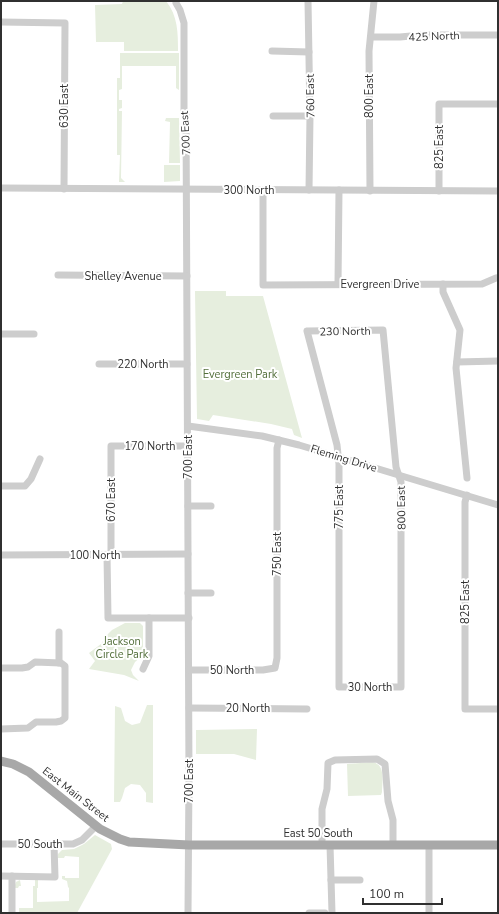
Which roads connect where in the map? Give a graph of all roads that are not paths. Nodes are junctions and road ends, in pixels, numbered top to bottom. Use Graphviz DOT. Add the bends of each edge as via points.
graph roads {
  1 [pos="308,1"];
  2 [pos="374,1"];
  3 [pos="176,3"];
  4 [pos="1,22"];
  5 [pos="498,35"];
  6 [pos="371,37"];
  7 [pos="272,51"];
  8 [pos="309,52"];
  9 [pos="498,104"];
  10 [pos="273,116"];
  11 [pos="310,116"];
  12 [pos="1,188"];
  13 [pos="64,188"];
  14 [pos="187,189"];
  15 [pos="263,190"];
  16 [pos="309,190"];
  17 [pos="339,190"];
  18 [pos="370,191"];
  19 [pos="439,191"];
  20 [pos="498,192"];
  21 [pos="58,275"];
  22 [pos="187,276"];
  23 [pos="496,278"];
  24 [pos="338,284"];
  25 [pos="443,284"];
  26 [pos="382,330"];
  27 [pos="307,331"];
  28 [pos="1,334"];
  29 [pos="34,334"];
  30 [pos="498,361"];
  31 [pos="456,362"];
  32 [pos="99,364"];
  33 [pos="187,364"];
  34 [pos="188,426"];
  35 [pos="279,440"];
  36 [pos="112,446"];
  37 [pos="188,446"];
  38 [pos="338,456"];
  39 [pos="40,460"];
  40 [pos="399,475"];
  41 [pos="466,478"];
  42 [pos="1,486"];
  43 [pos="467,496"];
  44 [pos="498,505"];
  45 [pos="188,506"];
  46 [pos="211,506"];
  47 [pos="1,554"];
  48 [pos="188,554"];
  49 [pos="109,555"];
  50 [pos="188,593"];
  51 [pos="211,593"];
  52 [pos="149,618"];
  53 [pos="189,618"];
  54 [pos="59,632"];
  55 [pos="60,663"];
  56 [pos="1,668"];
  57 [pos="275,668"];
  58 [pos="143,669"];
  59 [pos="189,670"];
  60 [pos="339,687"];
  61 [pos="401,687"];
  62 [pos="189,708"];
  63 [pos="307,709"];
  64 [pos="498,709"];
  65 [pos="1,729"];
  66 [pos="1,761"];
  67 [pos="96,826"];
  68 [pos="1,844"];
  69 [pos="54,844"];
  70 [pos="138,844"];
  71 [pos="393,844"];
  72 [pos="189,845"];
  73 [pos="326,845"];
  74 [pos="429,845"];
  75 [pos="498,845"];
  76 [pos="1,876"];
  77 [pos="12,876"];
  78 [pos="331,880"];
  79 [pos="360,880"];
  80 [pos="12,913"];
  81 [pos="188,913"];
  82 [pos="309,913"];
  83 [pos="325,913"];
  84 [pos="332,913"];
  85 [pos="429,913"];
  1 -- 8 [label="street, 760 East"];
  2 -- 6 [label="street, 800 East"];
  3 -- 14 [label="street, 700 East" via="184,23"];
  4 -- 13 [label="street, 630 East" via="64,22"];
  5 -- 6 [label="street, 425 North"];
  6 -- 18 [label="street, 800 East"];
  7 -- 8 [label="street"];
  8 -- 11 [label="street, 760 East"];
  9 -- 19 [label="street, 825 East" via="439,104"];
  10 -- 11 [label="street"];
  11 -- 16 [label="street, 760 East"];
  12 -- 13 [label="street, 300 North"];
  13 -- 14 [label="street, 300 North"];
  14 -- 15 [label="street, 300 North"];
  14 -- 22 [label="street, 700 East"];
  15 -- 16 [label="street, 300 North"];
  15 -- 24 [label="street, Evergreen Drive" via="263,285"];
  16 -- 17 [label="street, 300 North"];
  17 -- 18 [label="street, 300 North"];
  17 -- 24 [label="street"];
  18 -- 19 [label="street, 300 North"];
  19 -- 20 [label="street, 300 North"];
  21 -- 22 [label="street, Shelley Avenue"];
  22 -- 33 [label="street, 700 East"];
  23 -- 25 [label="street, Evergreen Drive" via="482,284"];
  24 -- 25 [label="street, Evergreen Drive"];
  25 -- 31 [label="street" via="443,292 460,330"];
  26 -- 27 [label="street, 230 North"];
  26 -- 40 [label="street, 800 East" via="396,467"];
  27 -- 38 [label="street, 775 East"];
  28 -- 29 [label="street"];
  30 -- 31 [label="street"];
  31 -- 41 [label="street"];
  32 -- 33 [label="street, 220 North"];
  33 -- 34 [label="street, 700 East"];
  34 -- 35 [label="street, Fleming Drive"];
  34 -- 37 [label="street, 700 East"];
  35 -- 38 [label="street, Fleming Drive"];
  35 -- 57 [label="street, 750 East"];
  36 -- 37 [label="street, 170 North"];
  36 -- 49 [label="street, 670 East"];
  37 -- 45 [label="street, 700 East"];
  38 -- 40 [label="street, Fleming Drive"];
  38 -- 60 [label="street, 775 East"];
  39 -- 42 [label="street" via="34,475 25,486"];
  40 -- 43 [label="street, Fleming Drive"];
  40 -- 61 [label="street, 800 East"];
  43 -- 44 [label="street, Fleming Drive"];
  43 -- 64 [label="street, 825 East" via="465,708"];
  45 -- 46 [label="street"];
  45 -- 48 [label="street, 700 East"];
  47 -- 49 [label="street, 100 North"];
  48 -- 49 [label="street, 100 North"];
  48 -- 50 [label="street, 700 East"];
  49 -- 52 [label="street, 670 East" via="108,618"];
  50 -- 51 [label="street"];
  50 -- 53 [label="street, 700 East"];
  52 -- 53 [label="street"];
  52 -- 58 [label="street" via="148,656"];
  53 -- 59 [label="street, 700 East"];
  54 -- 55 [label="street"];
  55 -- 56 [label="street" via="36,662 28,667"];
  55 -- 65 [label="street" via="65,666 64,718 56,722 36,722 28,728"];
  57 -- 59 [label="street, 50 North"];
  59 -- 62 [label="street, 700 East"];
  60 -- 61 [label="street, 30 North"];
  62 -- 63 [label="street, 20 North"];
  62 -- 72 [label="street, 700 East"];
  66 -- 67 [label="main road, East Main Street" via="29,772"];
  67 -- 69 [label="street, 50 South" via="76,843"];
  67 -- 70 [label="main road, East Main Street" via="120,839"];
  68 -- 69 [label="street, 50 South"];
  69 -- 77 [label="street" via="54,877"];
  70 -- 72 [label="main road, East 50 South"];
  71 -- 73 [label="main road, East 50 South"];
  71 -- 73 [label="street" via="393,820 385,784 385,764 377,760 335,760 328,763 327,789 322,809"];
  71 -- 74 [label="main road, East 50 South"];
  72 -- 73 [label="main road, East 50 South"];
  72 -- 81 [label="street, 700 East"];
  73 -- 78 [label="street"];
  74 -- 75 [label="main road, East 50 South"];
  74 -- 85 [label="street"];
  76 -- 77 [label="street"];
  77 -- 80 [label="street"];
  78 -- 79 [label="street"];
  78 -- 84 [label="street"];
  82 -- 83 [label="street"];
}
